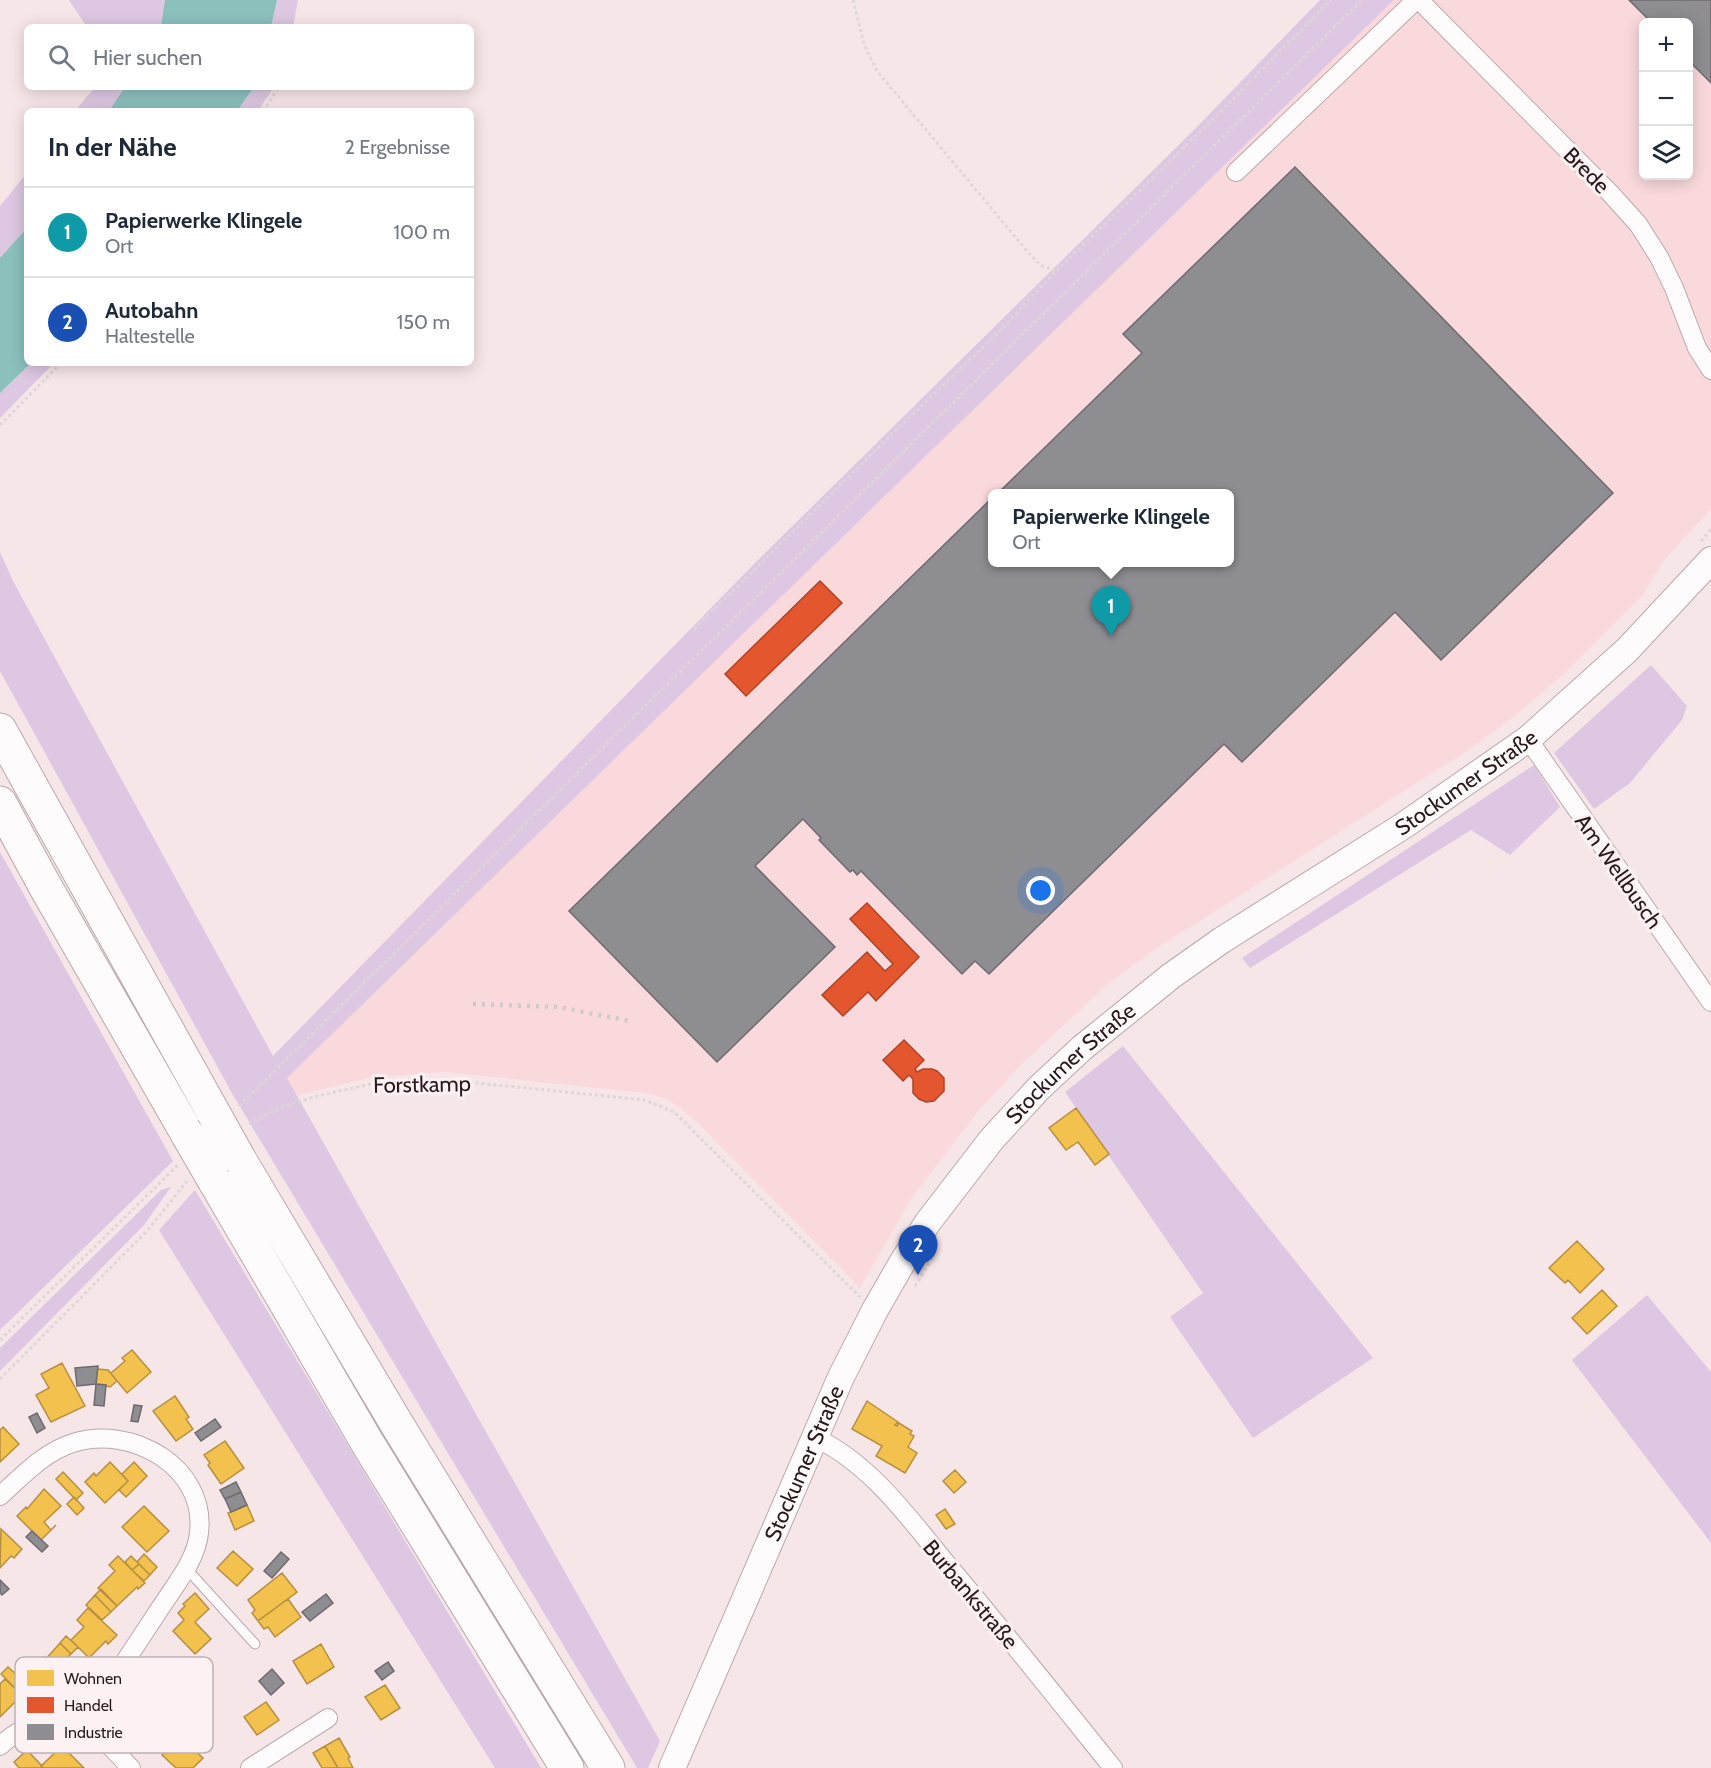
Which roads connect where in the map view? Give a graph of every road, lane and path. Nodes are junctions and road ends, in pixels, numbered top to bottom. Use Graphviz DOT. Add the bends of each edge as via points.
graph roads {
  1 [pos="853,0"];
  2 [pos="1331,0"];
  3 [pos="1362,0"];
  4 [pos="1417,0"];
  5 [pos="277,90"];
  6 [pos="265,108"];
  7 [pos="1236,172"];
  8 [pos="1056,271"];
  9 [pos="58,366"];
  10 [pos="1711,370"];
  11 [pos="0,425"];
  12 [pos="1711,529"];
  13 [pos="1704,553"];
  14 [pos="694,629"];
  15 [pos="0,730"];
  16 [pos="1528,739"];
  17 [pos="0,803"];
  18 [pos="1711,1002"];
  19 [pos="224,1110"];
  20 [pos="247,1125"];
  21 [pos="187,1147"];
  22 [pos="204,1177"];
  23 [pos="932,1256"];
  24 [pos="867,1290"];
  25 [pos="910,1295"];
  26 [pos="0,1340"];
  27 [pos="0,1379"];
  28 [pos="814,1437"];
  29 [pos="0,1496"];
  30 [pos="186,1568"];
  31 [pos="255,1644"];
  32 [pos="128,1657"];
  33 [pos="328,1718"];
  34 [pos="15,1734"];
  35 [pos="0,1746"];
  36 [pos="115,1753"];
  37 [pos="131,1768"];
  38 [pos="250,1768"];
  39 [pos="567,1768"];
  40 [pos="608,1768"];
  41 [pos="672,1768"];
  42 [pos="1113,1768"];
  1 -- 8 [label="path" via="864,44 877,71 1040,265"];
  2 -- 8 [label="path"];
  3 -- 19 [label="path"];
  4 -- 7 [label="street, Brede"];
  4 -- 10 [label="street, Brede" via="1638,224 1659,257 1696,348"];
  5 -- 6 [label="path"];
  8 -- 14 [label="path" via="1000,331"];
  9 -- 11 [label="path"];
  12 -- 13 [label="path"];
  13 -- 16 [label="main road, Stockumer Straße" via="1627,650"];
  15 -- 19 [label="highway"];
  16 -- 18 [label="street, Am Wellbusch"];
  16 -- 28 [label="main road, Stockumer Straße" via="1403,826 1171,976 1082,1048 1039,1089 992,1139 928,1222 875,1310"];
  17 -- 21 [label="highway"];
  19 -- 40 [label="highway, bridge" via="238,1157"];
  20 -- 24 [label="path, Forstkamp" via="279,1108 317,1096 412,1080 645,1100 674,1112 861,1298"];
  21 -- 22 [label="highway, bridge"];
  21 -- 26 [label="path"];
  22 -- 27 [label="path" via="179,1189 148,1230"];
  22 -- 39 [label="highway"];
  23 -- 25 [label="path"];
  28 -- 41 [label="main road, Stockumer Straße"];
  28 -- 42 [label="street, Burbankstraße" via="848,1456 896,1502"];
  29 -- 30 [label="street" via="52,1453 73,1443 115,1438 136,1443 171,1464 183,1477 197,1505 199,1534"];
  30 -- 31 [label="lane"];
  30 -- 32 [label="street"];
  33 -- 38 [label="street"];
  34 -- 35 [label="street"];
  36 -- 37 [label="street"];
}
